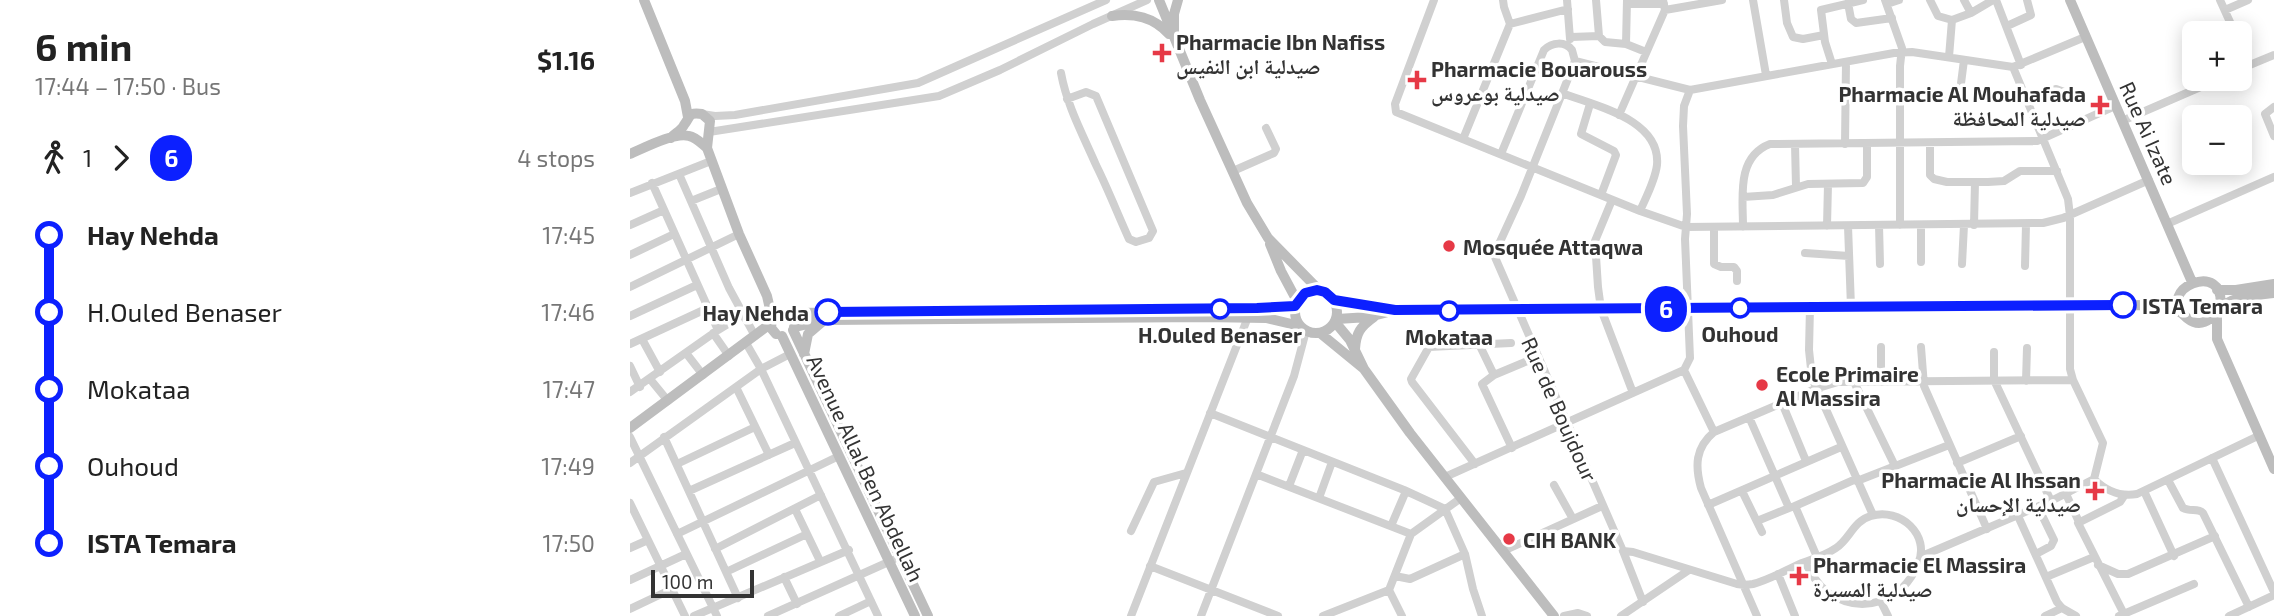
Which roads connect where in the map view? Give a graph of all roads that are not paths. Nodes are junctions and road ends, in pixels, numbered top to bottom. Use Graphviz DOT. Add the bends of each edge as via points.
graph roads {
  1 [pos="644,0"];
  2 [pos="1106,0"];
  3 [pos="1147,0"];
  4 [pos="1159,0"];
  5 [pos="1178,0"];
  6 [pos="1434,0"];
  7 [pos="1503,0"];
  8 [pos="1597,0"];
  9 [pos="1722,0"];
  10 [pos="1753,0"];
  11 [pos="1784,0"];
  12 [pos="1863,0"];
  13 [pos="1899,0"];
  14 [pos="1930,0"];
  15 [pos="1964,0"];
  16 [pos="1995,0"];
  17 [pos="2027,0"];
  18 [pos="2070,0"];
  19 [pos="2220,0"];
  20 [pos="2248,0"];
  21 [pos="1628,2"];
  22 [pos="1886,2"];
  23 [pos="1848,3"];
  24 [pos="1568,4"];
  25 [pos="1664,5"];
  26 [pos="2225,10"];
  27 [pos="1971,13"];
  28 [pos="1112,16"];
  29 [pos="1892,18"];
  30 [pos="1952,20"];
  31 [pos="2230,21"];
  32 [pos="1510,24"];
  33 [pos="2007,26"];
  34 [pos="1824,35"];
  35 [pos="1599,36"];
  36 [pos="1571,37"];
  37 [pos="2085,37"];
  38 [pos="1626,44"];
  39 [pos="1177,46"];
  40 [pos="1569,47"];
  41 [pos="1646,52"];
  42 [pos="1902,53"];
  43 [pos="2274,55"];
  44 [pos="1948,57"];
  45 [pos="1964,60"];
  46 [pos="1575,61"];
  47 [pos="1846,62"];
  48 [pos="1832,64"];
  49 [pos="2252,65"];
  50 [pos="2017,66"];
  51 [pos="1061,74"];
  52 [pos="1766,75"];
  53 [pos="1636,76"];
  54 [pos="1690,90"];
  55 [pos="2191,91"];
  56 [pos="1562,93"];
  57 [pos="2070,94"];
  58 [pos="1899,98"];
  59 [pos="1067,99"];
  60 [pos="2028,102"];
  61 [pos="1590,104"];
  62 [pos="2115,106"];
  63 [pos="2274,107"];
  64 [pos="1619,116"];
  65 [pos="2122,121"];
  66 [pos="697,127"];
  67 [pos="1266,128"];
  68 [pos="2274,136"];
  69 [pos="1463,139"];
  70 [pos="2043,139"];
  71 [pos="1899,143"];
  72 [pos="1930,143"];
  73 [pos="1795,144"];
  74 [pos="1845,144"];
  75 [pos="1867,144"];
  76 [pos="630,154"];
  77 [pos="1501,154"];
  78 [pos="711,161"];
  79 [pos="1532,166"];
  80 [pos="1233,171"];
  81 [pos="2057,171"];
  82 [pos="679,174"];
  83 [pos="2274,177"];
  84 [pos="2149,180"];
  85 [pos="1975,182"];
  86 [pos="652,183"];
  87 [pos="1828,184"];
  88 [pos="1796,187"];
  89 [pos="721,189"];
  90 [pos="630,193"];
  91 [pos="1601,195"];
  92 [pos="1743,197"];
  93 [pos="1612,200"];
  94 [pos="691,201"];
  95 [pos="664,210"];
  96 [pos="1640,211"];
  97 [pos="2070,216"];
  98 [pos="2026,224"];
  99 [pos="2167,224"];
  100 [pos="630,225"];
  101 [pos="1879,225"];
  102 [pos="1900,225"];
  103 [pos="1921,225"];
  104 [pos="1964,225"];
  105 [pos="1974,225"];
  106 [pos="1826,226"];
  107 [pos="1848,226"];
  108 [pos="1686,227"];
  109 [pos="1743,227"];
  110 [pos="1714,228"];
  111 [pos="674,234"];
  112 [pos="740,234"];
  113 [pos="1268,238"];
  114 [pos="712,248"];
  115 [pos="1805,253"];
  116 [pos="630,255"];
  117 [pos="1849,256"];
  118 [pos="686,260"];
  119 [pos="1921,262"];
  120 [pos="1880,264"];
  121 [pos="1962,264"];
  122 [pos="2025,266"];
  123 [pos="1737,281"];
  124 [pos="2192,282"];
  125 [pos="2274,284"];
  126 [pos="697,285"];
  127 [pos="630,287"];
  128 [pos="1319,290"];
  129 [pos="2217,290"];
  130 [pos="2274,293"];
  131 [pos="2180,296"];
  132 [pos="1334,300"];
  133 [pos="1296,303"];
  134 [pos="2070,305"];
  135 [pos="2152,305"];
  136 [pos="1810,307"];
  137 [pos="1851,307"];
  138 [pos="708,308"];
  139 [pos="1688,308"];
  140 [pos="1601,309"];
  141 [pos="1395,310"];
  142 [pos="1517,310"];
  143 [pos="2219,311"];
  144 [pos="2182,313"];
  145 [pos="744,314"];
  146 [pos="630,316"];
  147 [pos="1376,316"];
  148 [pos="1248,317"];
  149 [pos="825,320"];
  150 [pos="1336,321"];
  151 [pos="778,323"];
  152 [pos="2199,323"];
  153 [pos="793,328"];
  154 [pos="1303,328"];
  155 [pos="715,332"];
  156 [pos="1320,333"];
  157 [pos="752,338"];
  158 [pos="642,339"];
  159 [pos="2217,339"];
  160 [pos="1511,343"];
  161 [pos="630,344"];
  162 [pos="1479,344"];
  163 [pos="1881,346"];
  164 [pos="1921,346"];
  165 [pos="2027,348"];
  166 [pos="1354,349"];
  167 [pos="1994,352"];
  168 [pos="686,353"];
  169 [pos="790,354"];
  170 [pos="804,354"];
  171 [pos="729,356"];
  172 [pos="1538,357"];
  173 [pos="630,366"];
  174 [pos="761,369"];
  175 [pos="1364,369"];
  176 [pos="1684,370"];
  177 [pos="660,372"];
  178 [pos="703,375"];
  179 [pos="1493,375"];
  180 [pos="650,379"];
  181 [pos="1923,380"];
  182 [pos="1994,380"];
  183 [pos="2073,380"];
  184 [pos="1881,381"];
  185 [pos="2026,381"];
  186 [pos="1854,382"];
  187 [pos="640,387"];
  188 [pos="736,387"];
  189 [pos="1815,389"];
  190 [pos="630,392"];
  191 [pos="1633,393"];
  192 [pos="668,401"];
  193 [pos="1782,403"];
  194 [pos="1210,412"];
  195 [pos="1749,417"];
  196 [pos="1566,423"];
  197 [pos="755,427"];
  198 [pos="630,428"];
  199 [pos="1714,432"];
  200 [pos="2021,436"];
  201 [pos="2258,436"];
  202 [pos="630,437"];
  203 [pos="664,437"];
  204 [pos="1270,437"];
  205 [pos="795,443"];
  206 [pos="1949,445"];
  207 [pos="1841,447"];
  208 [pos="1512,448"];
  209 [pos="1303,450"];
  210 [pos="769,455"];
  211 [pos="639,456"];
  212 [pos="839,456"];
  213 [pos="2212,458"];
  214 [pos="1806,461"];
  215 [pos="1332,462"];
  216 [pos="630,463"];
  217 [pos="1957,463"];
  218 [pos="677,464"];
  219 [pos="1475,464"];
  220 [pos="1895,466"];
  221 [pos="2274,469"];
  222 [pos="808,470"];
  223 [pos="1186,473"];
  224 [pos="1256,474"];
  225 [pos="1775,476"];
  226 [pos="1445,477"];
  227 [pos="2094,479"];
  228 [pos="1856,480"];
  229 [pos="2168,480"];
  230 [pos="1554,485"];
  231 [pos="1289,486"];
  232 [pos="689,491"];
  233 [pos="1406,491"];
  234 [pos="1742,491"];
  235 [pos="2144,491"];
  236 [pos="2066,494"];
  237 [pos="821,495"];
  238 [pos="2124,496"];
  239 [pos="1319,498"];
  240 [pos="1461,498"];
  241 [pos="2051,501"];
  242 [pos="630,503"];
  243 [pos="1708,505"];
  244 [pos="1602,506"];
  245 [pos="1792,507"];
  246 [pos="2038,507"];
  247 [pos="794,509"];
  248 [pos="1445,509"];
  249 [pos="1873,515"];
  250 [pos="2018,516"];
  251 [pos="633,518"];
  252 [pos="1573,519"];
  253 [pos="1756,521"];
  254 [pos="703,522"];
  255 [pos="2079,522"];
  256 [pos="1391,526"];
  257 [pos="1987,530"];
  258 [pos="1131,531"];
  259 [pos="1762,533"];
  260 [pos="677,534"];
  261 [pos="807,534"];
  262 [pos="1411,534"];
  263 [pos="2215,536"];
  264 [pos="648,540"];
  265 [pos="630,548"];
  266 [pos="715,549"];
  267 [pos="849,550"];
  268 [pos="1503,551"];
  269 [pos="1623,551"];
  270 [pos="686,554"];
  271 [pos="1465,554"];
  272 [pos="2036,554"];
  273 [pos="1922,556"];
  274 [pos="2174,556"];
  275 [pos="1817,557"];
  276 [pos="894,559"];
  277 [pos="820,561"];
  278 [pos="2096,561"];
  279 [pos="1805,562"];
  280 [pos="661,565"];
  281 [pos="1150,566"];
  282 [pos="1689,570"];
  283 [pos="726,572"];
  284 [pos="1778,574"];
  285 [pos="860,576"];
  286 [pos="1395,576"];
  287 [pos="784,577"];
  288 [pos="2046,577"];
  289 [pos="630,580"];
  290 [pos="2194,584"];
  291 [pos="1744,585"];
  292 [pos="672,589"];
  293 [pos="1212,589"];
  294 [pos="1389,590"];
  295 [pos="2274,593"];
  296 [pos="738,598"];
  297 [pos="871,601"];
  298 [pos="1643,602"];
  299 [pos="797,604"];
  300 [pos="1882,604"];
  301 [pos="2249,607"];
  302 [pos="2062,608"];
  303 [pos="630,610"];
  304 [pos="715,612"];
  305 [pos="1756,614"];
  306 [pos="2121,615"];
  307 [pos="685,616"];
  308 [pos="695,616"];
  309 [pos="768,616"];
  310 [pos="840,616"];
  311 [pos="878,616"];
  312 [pos="915,616"];
  313 [pos="928,616"];
  314 [pos="1131,616"];
  315 [pos="1202,616"];
  316 [pos="1278,616"];
  317 [pos="1323,616"];
  318 [pos="1402,616"];
  319 [pos="1482,616"];
  320 [pos="1555,616"];
  321 [pos="1564,616"];
  322 [pos="1587,616"];
  323 [pos="1621,616"];
  324 [pos="1746,616"];
  325 [pos="1795,616"];
  326 [pos="1888,616"];
  327 [pos="2045,616"];
  328 [pos="2076,616"];
  329 [pos="2229,616"];
  1 -- 66 [label="main road"];
  2 -- 66 [label="street" via="918,83 715,116"];
  3 -- 28 [label="street"];
  4 -- 39 [label="main road"];
  5 -- 39 [label="main road" via="1173,28"];
  6 -- 69 [label="street" via="1395,110"];
  7 -- 32 [label="street"];
  8 -- 35 [label="street"];
  9 -- 25 [label="street"];
  10 -- 52 [label="street"];
  11 -- 34 [label="street" via="1793,37"];
  12 -- 23 [label="street"];
  13 -- 22 [label="street"];
  14 -- 30 [label="street" via="1938,16"];
  15 -- 27 [label="street"];
  16 -- 27 [label="street"];
  16 -- 33 [label="street"];
  17 -- 33 [label="street" via="2031,15"];
  18 -- 37 [label="main road, Rue Ai Izate"];
  19 -- 26 [label="street"];
  20 -- 26 [label="street"];
  21 -- 25 [label="street"];
  21 -- 38 [label="street"];
  22 -- 29 [label="street"];
  23 -- 29 [label="street" via="1856,23"];
  23 -- 34 [label="street" via="1821,10"];
  24 -- 32 [label="street"];
  24 -- 36 [label="street"];
  25 -- 41 [label="street"];
  26 -- 31 [label="street"];
  27 -- 30 [label="street"];
  28 -- 39 [label="main road" via="1139,15 1152,20"];
  28 -- 66 [label="street" via="939,96"];
  29 -- 42 [label="street"];
  30 -- 44 [label="street"];
  32 -- 69 [label="street"];
  33 -- 50 [label="street"];
  34 -- 48 [label="street"];
  35 -- 36 [label="street"];
  35 -- 38 [label="street" via="1605,42"];
  36 -- 40 [label="street"];
  37 -- 50 [label="street"];
  37 -- 62 [label="main road, Rue Ai Izate"];
  38 -- 41 [label="street"];
  39 -- 80 [label="main road"];
  40 -- 46 [label="street"];
  40 -- 77 [label="street" via="1558,44 1544,50"];
  41 -- 53 [label="street"];
  42 -- 44 [label="street"];
  42 -- 47 [label="street"];
  42 -- 58 [label="street"];
  43 -- 49 [label="street"];
  44 -- 45 [label="street"];
  45 -- 50 [label="street"];
  45 -- 58 [label="street" via="1959,99"];
  46 -- 53 [label="street"];
  46 -- 56 [label="street, Rue de Boujdour"];
  47 -- 48 [label="street"];
  47 -- 74 [label="street"];
  48 -- 52 [label="street"];
  50 -- 60 [label="street"];
  51 -- 59 [label="street"];
  52 -- 54 [label="street"];
  53 -- 54 [label="street"];
  53 -- 64 [label="street"];
  54 -- 108 [label="street" via="1683,126"];
  55 -- 65 [label="street"];
  56 -- 61 [label="street"];
  56 -- 79 [label="street, Rue de Boujdour"];
  57 -- 60 [label="street" via="2056,89"];
  58 -- 71 [label="street"];
  59 -- 59 [label="street" via="1086,92 1096,96 1153,231 1149,237 1136,242 1129,239"];
  60 -- 70 [label="street"];
  61 -- 64 [label="street"];
  61 -- 91 [label="street" via="1581,134 1616,155"];
  62 -- 65 [label="main road, Rue Ai Izate"];
  62 -- 70 [label="street"];
  63 -- 68 [label="street" via="2265,114"];
  64 -- 96 [label="street" via="1646,131 1655,148 1657,166"];
  65 -- 84 [label="main road, Rue Ai Izate"];
  66 -- 76 [label="main road"];
  66 -- 78 [label="main road"];
  67 -- 80 [label="street" via="1274,153"];
  69 -- 77 [label="street"];
  70 -- 72 [label="street"];
  70 -- 81 [label="street"];
  71 -- 72 [label="street"];
  71 -- 75 [label="street"];
  71 -- 102 [label="street"];
  72 -- 85 [label="street" via="1931,177"];
  73 -- 74 [label="street"];
  73 -- 88 [label="street"];
  73 -- 92 [label="street" via="1770,144 1759,151 1744,174"];
  74 -- 75 [label="street"];
  75 -- 87 [label="street" via="1865,182"];
  77 -- 79 [label="street"];
  78 -- 82 [label="street"];
  78 -- 89 [label="main road"];
  79 -- 91 [label="street"];
  79 -- 142 [label="street, Rue de Boujdour" via="1494,255"];
  80 -- 113 [label="main road"];
  81 -- 85 [label="street" via="2017,172 2004,181"];
  81 -- 97 [label="street"];
  82 -- 86 [label="street"];
  82 -- 94 [label="street"];
  83 -- 99 [label="street"];
  84 -- 97 [label="street"];
  84 -- 99 [label="main road, Rue Ai Izate"];
  85 -- 105 [label="street"];
  86 -- 90 [label="street"];
  86 -- 95 [label="street"];
  87 -- 88 [label="street"];
  87 -- 106 [label="street"];
  88 -- 92 [label="street" via="1773,195"];
  89 -- 94 [label="street"];
  89 -- 112 [label="main road"];
  91 -- 93 [label="street"];
  92 -- 109 [label="street"];
  93 -- 96 [label="street"];
  93 -- 140 [label="street" via="1595,246"];
  94 -- 114 [label="street"];
  95 -- 100 [label="street"];
  95 -- 111 [label="street"];
  96 -- 108 [label="street"];
  97 -- 98 [label="street"];
  97 -- 134 [label="street"];
  98 -- 105 [label="street"];
  98 -- 122 [label="street"];
  99 -- 124 [label="main road, Rue Ai Izate"];
  101 -- 102 [label="street"];
  101 -- 107 [label="street"];
  101 -- 120 [label="street"];
  102 -- 103 [label="street"];
  103 -- 104 [label="street"];
  103 -- 119 [label="street"];
  104 -- 105 [label="street"];
  104 -- 121 [label="street"];
  106 -- 107 [label="street"];
  106 -- 109 [label="street"];
  107 -- 117 [label="street"];
  108 -- 110 [label="street"];
  108 -- 139 [label="street"];
  109 -- 110 [label="street"];
  110 -- 123 [label="street" via="1713,262 1736,269"];
  111 -- 116 [label="street"];
  111 -- 118 [label="street"];
  112 -- 114 [label="street"];
  112 -- 151 [label="main road"];
  113 -- 128 [label="main road"];
  113 -- 133 [label="main road"];
  114 -- 118 [label="street"];
  114 -- 145 [label="street"];
  115 -- 117 [label="street"];
  117 -- 137 [label="street"];
  118 -- 126 [label="street"];
  118 -- 127 [label="street"];
  124 -- 129 [label="main road" via="2206,281"];
  124 -- 131 [label="main road"];
  125 -- 129 [label="main road"];
  126 -- 138 [label="street"];
  126 -- 146 [label="street"];
  128 -- 132 [label="main road"];
  128 -- 133 [label="main road" via="1305,293"];
  129 -- 143 [label="main road"];
  130 -- 143 [label="main road" via="2236,299"];
  131 -- 135 [label="main road"];
  131 -- 144 [label="main road"];
  132 -- 141 [label="main road"];
  132 -- 150 [label="main road"];
  133 -- 151 [label="main road"];
  133 -- 154 [label="main road" via="1295,316"];
  134 -- 135 [label="main road"];
  134 -- 137 [label="main road"];
  134 -- 183 [label="street"];
  135 -- 144 [label="main road"];
  136 -- 137 [label="main road"];
  136 -- 139 [label="main road"];
  136 -- 189 [label="street" via="1809,350"];
  138 -- 155 [label="street"];
  138 -- 158 [label="street"];
  139 -- 140 [label="main road"];
  139 -- 176 [label="street" via="1690,358"];
  140 -- 142 [label="main road"];
  140 -- 191 [label="street"];
  141 -- 142 [label="main road"];
  141 -- 147 [label="main road"];
  142 -- 172 [label="street, Rue de Boujdour"];
  143 -- 152 [label="main road"];
  143 -- 159 [label="main road"];
  144 -- 152 [label="main road"];
  145 -- 155 [label="street"];
  145 -- 157 [label="street"];
  147 -- 150 [label="main road"];
  147 -- 166 [label="main road" via="1360,328"];
  148 -- 149 [label="main road"];
  148 -- 154 [label="main road"];
  148 -- 194 [label="street"];
  149 -- 153 [label="main road"];
  149 -- 170 [label="main road" via="808,334"];
  150 -- 156 [label="main road"];
  150 -- 166 [label="main road"];
  151 -- 153 [label="main road" via="790,333"];
  151 -- 153 [label="main road, Avenue Allal Ben Abdellah" via="793,320"];
  151 -- 157 [label="main road"];
  151 -- 169 [label="main road, Avenue Allal Ben Abdellah"];
  152 -- 159 [label="main road"];
  153 -- 170 [label="main road, Avenue Allal Ben Abdellah"];
  154 -- 156 [label="main road"];
  154 -- 204 [label="street" via="1294,376"];
  155 -- 168 [label="street"];
  155 -- 171 [label="street"];
  156 -- 175 [label="main road"];
  157 -- 171 [label="main road"];
  157 -- 174 [label="street"];
  158 -- 161 [label="street"];
  158 -- 177 [label="street"];
  159 -- 201 [label="main road"];
  160 -- 162 [label="street"];
  162 -- 179 [label="street"];
  162 -- 219 [label="street" via="1429,347 1411,379"];
  163 -- 184 [label="street"];
  164 -- 181 [label="street"];
  165 -- 185 [label="street"];
  166 -- 175 [label="main road"];
  167 -- 182 [label="street"];
  168 -- 177 [label="street"];
  168 -- 178 [label="street"];
  169 -- 174 [label="street"];
  169 -- 212 [label="main road, Avenue Allal Ben Abdellah"];
  170 -- 276 [label="main road, Avenue Allal Ben Abdellah"];
  171 -- 178 [label="main road"];
  172 -- 179 [label="street"];
  172 -- 196 [label="street, Rue de Boujdour"];
  173 -- 187 [label="street"];
  174 -- 188 [label="street"];
  174 -- 205 [label="street"];
  175 -- 226 [label="main road"];
  176 -- 191 [label="street"];
  176 -- 199 [label="street"];
  177 -- 180 [label="street"];
  178 -- 192 [label="main road"];
  179 -- 208 [label="street" via="1482,387"];
  180 -- 187 [label="street"];
  180 -- 192 [label="street"];
  181 -- 182 [label="street"];
  181 -- 184 [label="street"];
  181 -- 206 [label="street"];
  182 -- 185 [label="street"];
  182 -- 200 [label="street"];
  183 -- 185 [label="street"];
  183 -- 227 [label="street" via="2103,443"];
  184 -- 186 [label="street"];
  186 -- 189 [label="street"];
  186 -- 220 [label="street"];
  187 -- 190 [label="street"];
  188 -- 197 [label="street"];
  188 -- 203 [label="street"];
  189 -- 193 [label="street"];
  189 -- 207 [label="street"];
  191 -- 196 [label="street"];
  192 -- 198 [label="main road"];
  193 -- 195 [label="street"];
  193 -- 214 [label="street"];
  194 -- 204 [label="street"];
  194 -- 223 [label="street"];
  195 -- 199 [label="street"];
  195 -- 225 [label="street"];
  196 -- 208 [label="street"];
  196 -- 244 [label="street, Rue de Boujdour"];
  197 -- 210 [label="street"];
  197 -- 218 [label="street"];
  199 -- 243 [label="street" via="1696,464"];
  200 -- 217 [label="street"];
  200 -- 241 [label="street"];
  201 -- 213 [label="street"];
  201 -- 221 [label="main road"];
  202 -- 211 [label="street"];
  203 -- 211 [label="street"];
  203 -- 218 [label="street"];
  204 -- 209 [label="street"];
  204 -- 224 [label="street"];
  205 -- 210 [label="street"];
  205 -- 222 [label="street"];
  206 -- 217 [label="street"];
  206 -- 220 [label="street"];
  207 -- 214 [label="street"];
  207 -- 228 [label="street"];
  208 -- 219 [label="street"];
  209 -- 215 [label="street"];
  209 -- 231 [label="street"];
  210 -- 232 [label="street"];
  211 -- 216 [label="street"];
  211 -- 260 [label="street"];
  212 -- 222 [label="street"];
  212 -- 276 [label="main road, Avenue Allal Ben Abdellah"];
  213 -- 229 [label="street"];
  213 -- 295 [label="street"];
  214 -- 225 [label="street"];
  215 -- 233 [label="street"];
  215 -- 239 [label="street"];
  217 -- 257 [label="street"];
  218 -- 232 [label="street"];
  219 -- 226 [label="street"];
  220 -- 228 [label="street"];
  222 -- 237 [label="street"];
  222 -- 254 [label="street"];
  223 -- 258 [label="street" via="1154,482"];
  223 -- 281 [label="street"];
  224 -- 231 [label="street"];
  224 -- 293 [label="street"];
  225 -- 234 [label="street"];
  225 -- 245 [label="street"];
  226 -- 240 [label="main road"];
  227 -- 236 [label="street"];
  227 -- 238 [label="street"];
  228 -- 245 [label="street"];
  228 -- 249 [label="street"];
  229 -- 235 [label="street"];
  229 -- 263 [label="street" via="2183,508 2202,512"];
  230 -- 252 [label="street"];
  231 -- 239 [label="street"];
  232 -- 254 [label="street"];
  233 -- 248 [label="street"];
  233 -- 256 [label="street"];
  234 -- 243 [label="street"];
  234 -- 253 [label="street"];
  235 -- 238 [label="street"];
  235 -- 274 [label="street"];
  236 -- 241 [label="street"];
  236 -- 255 [label="street"];
  237 -- 247 [label="street"];
  237 -- 267 [label="street"];
  238 -- 255 [label="street"];
  239 -- 256 [label="street"];
  240 -- 248 [label="street"];
  240 -- 268 [label="main road"];
  241 -- 246 [label="street"];
  242 -- 251 [label="street"];
  243 -- 291 [label="street"];
  244 -- 252 [label="street"];
  244 -- 269 [label="street, Rue de Boujdour"];
  245 -- 253 [label="street"];
  245 -- 275 [label="street"];
  246 -- 250 [label="street"];
  246 -- 272 [label="street" via="2054,540"];
  247 -- 261 [label="street"];
  247 -- 266 [label="street"];
  248 -- 262 [label="street"];
  248 -- 271 [label="street"];
  249 -- 273 [label="street" via="1909,523 1920,541"];
  249 -- 275 [label="street" via="1859,522 1839,546"];
  250 -- 257 [label="street"];
  250 -- 272 [label="street"];
  251 -- 264 [label="street"];
  252 -- 268 [label="street"];
  253 -- 259 [label="street"];
  254 -- 260 [label="street"];
  254 -- 266 [label="street"];
  255 -- 278 [label="street"];
  256 -- 262 [label="street"];
  257 -- 273 [label="street"];
  260 -- 270 [label="street"];
  261 -- 277 [label="street"];
  261 -- 283 [label="street"];
  262 -- 286 [label="street"];
  263 -- 274 [label="street"];
  263 -- 301 [label="street"];
  264 -- 265 [label="street"];
  264 -- 280 [label="street"];
  266 -- 283 [label="street"];
  267 -- 277 [label="street"];
  267 -- 285 [label="street"];
  268 -- 320 [label="main road"];
  269 -- 282 [label="street"];
  269 -- 298 [label="street, Rue de Boujdour"];
  270 -- 280 [label="street"];
  270 -- 304 [label="street"];
  271 -- 286 [label="street" via="1410,579"];
  271 -- 319 [label="street"];
  272 -- 288 [label="street"];
  273 -- 300 [label="street" via="1906,585"];
  274 -- 278 [label="street" via="2124,575"];
  275 -- 279 [label="street"];
  276 -- 285 [label="street"];
  276 -- 312 [label="main road, Avenue Allal Ben Abdellah"];
  276 -- 313 [label="main road, Avenue Allal Ben Abdellah"];
  277 -- 287 [label="street"];
  278 -- 288 [label="street"];
  278 -- 306 [label="street"];
  279 -- 284 [label="street"];
  279 -- 300 [label="street" via="1818,584 1835,597"];
  280 -- 289 [label="street"];
  280 -- 292 [label="street"];
  281 -- 293 [label="street"];
  281 -- 314 [label="street"];
  282 -- 291 [label="street"];
  282 -- 298 [label="street"];
  283 -- 296 [label="street"];
  284 -- 291 [label="street"];
  284 -- 325 [label="street"];
  285 -- 297 [label="street"];
  285 -- 299 [label="street"];
  286 -- 294 [label="street"];
  287 -- 296 [label="street"];
  287 -- 299 [label="street"];
  288 -- 302 [label="street"];
  290 -- 306 [label="street"];
  291 -- 305 [label="street"];
  292 -- 303 [label="street"];
  292 -- 307 [label="street"];
  293 -- 315 [label="street"];
  293 -- 316 [label="street"];
  294 -- 317 [label="street"];
  294 -- 318 [label="street"];
  295 -- 301 [label="street"];
  296 -- 304 [label="street"];
  297 -- 310 [label="street"];
  297 -- 311 [label="street"];
  298 -- 323 [label="street"];
  299 -- 309 [label="street"];
  300 -- 326 [label="street"];
  301 -- 329 [label="street"];
  302 -- 327 [label="street"];
  302 -- 328 [label="street"];
  304 -- 308 [label="street"];
  305 -- 324 [label="street"];
  321 -- 322 [label="street"];
}
